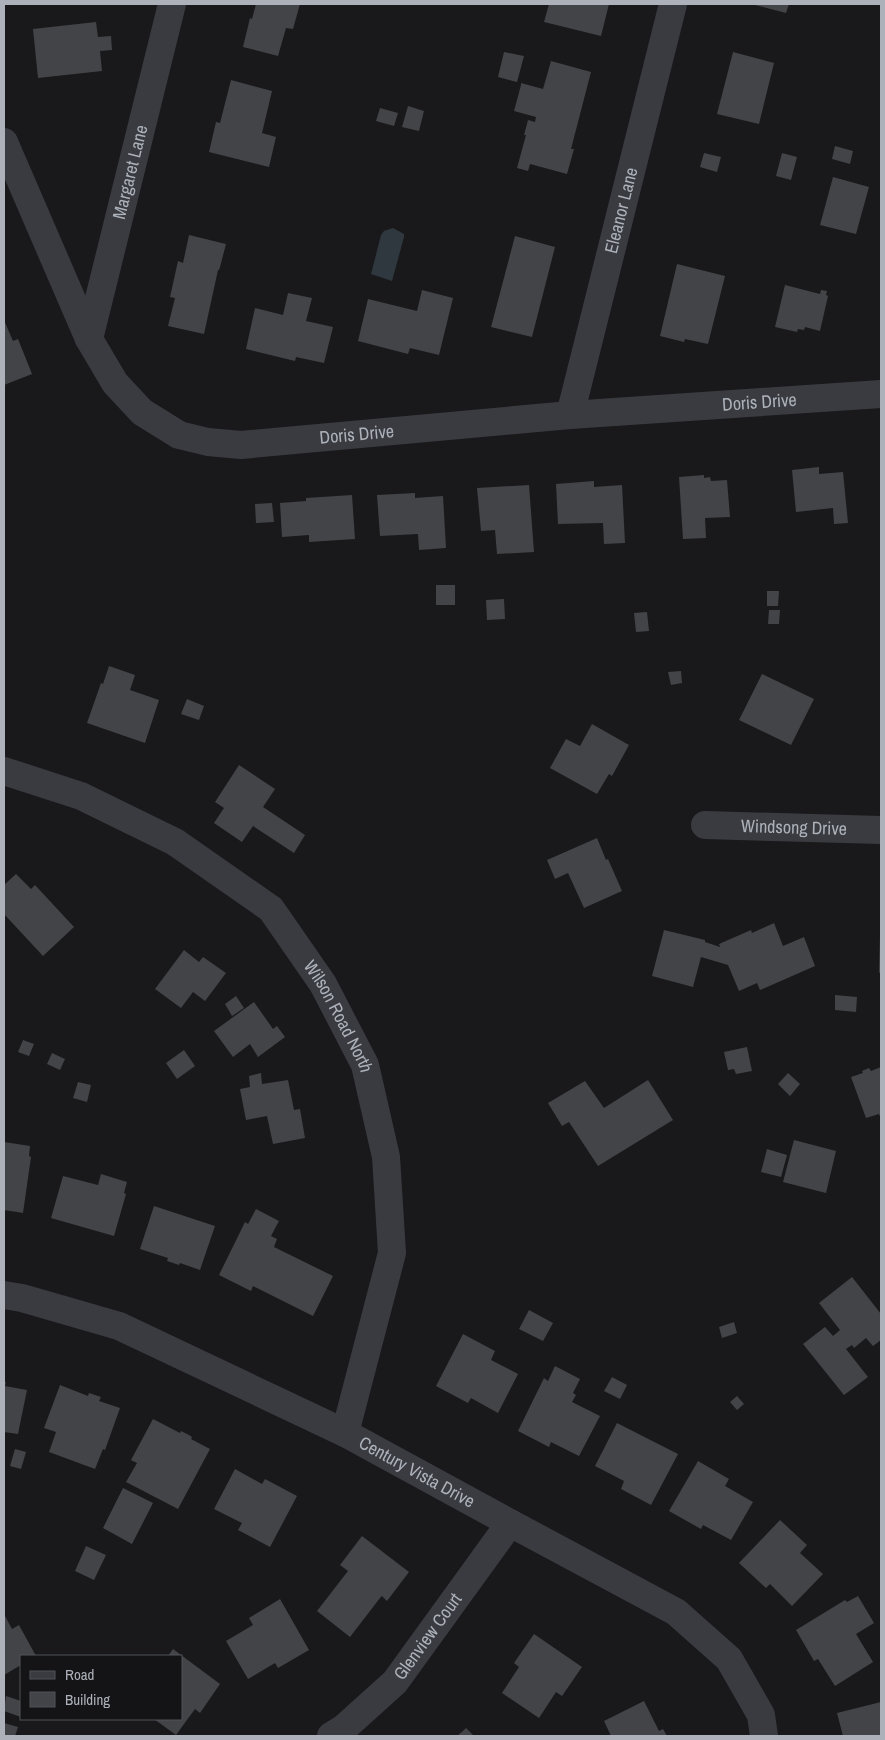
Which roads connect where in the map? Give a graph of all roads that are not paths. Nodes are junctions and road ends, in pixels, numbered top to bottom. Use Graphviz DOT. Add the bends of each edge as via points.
graph roads {
  1 [pos="172,4"];
  2 [pos="673,4"];
  3 [pos="4,142"];
  4 [pos="89,339"];
  5 [pos="881,394"];
  6 [pos="570,415"];
  7 [pos="4,771"];
  8 [pos="705,826"];
  9 [pos="881,830"];
  10 [pos="4,1295"];
  11 [pos="345,1433"];
  12 [pos="510,1523"];
  13 [pos="331,1736"];
  14 [pos="764,1736"];
  1 -- 4 [label="street, Margaret Lane"];
  2 -- 6 [label="street, Eleanor Lane"];
  3 -- 4 [label="street, Doris Drive"];
  4 -- 6 [label="street, Doris Drive" via="115,383 142,412 179,434 208,442 241,445"];
  5 -- 6 [label="street, Doris Drive"];
  7 -- 11 [label="street, Wilson Road North" via="81,796 175,842 271,909 323,984 365,1065 386,1157 392,1252"];
  8 -- 9 [label="street, Windsong Drive"];
  10 -- 11 [label="street, Century Vista Drive" via="119,1326"];
  11 -- 12 [label="street, Century Vista Drive"];
  12 -- 13 [label="street, Glenview Court" via="395,1682"];
  12 -- 14 [label="street, Century Vista Drive" via="676,1612 729,1659 761,1715"];
}
